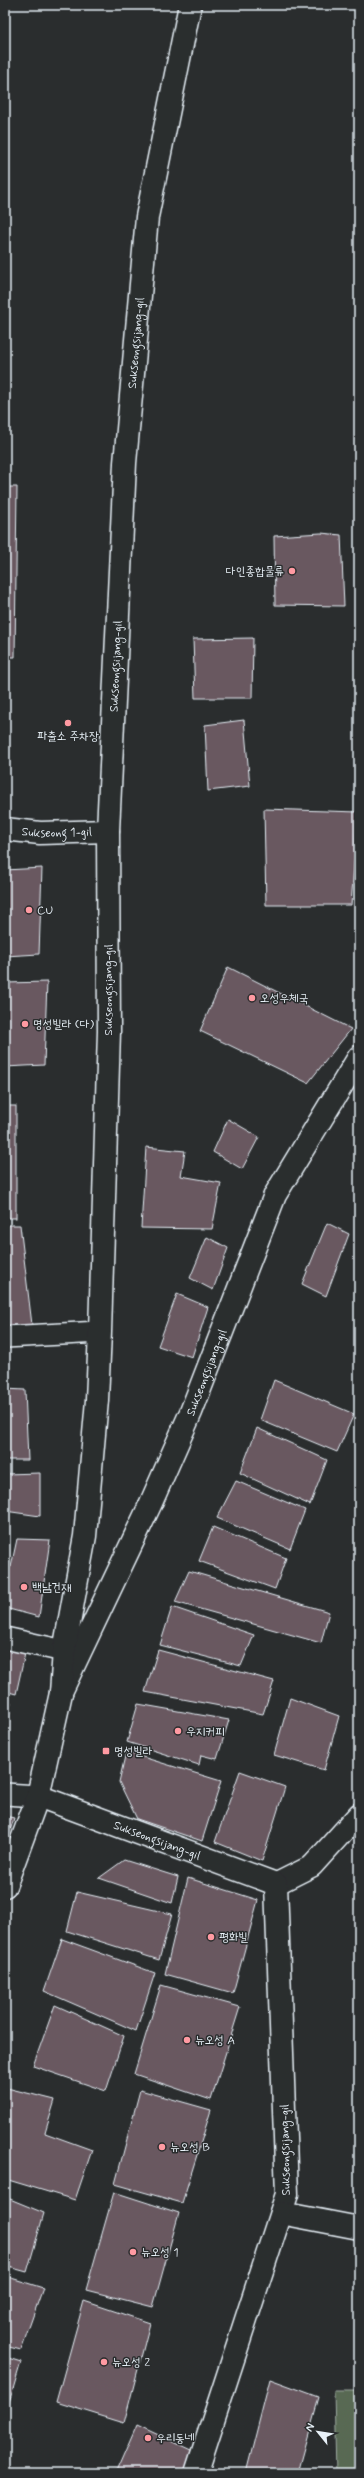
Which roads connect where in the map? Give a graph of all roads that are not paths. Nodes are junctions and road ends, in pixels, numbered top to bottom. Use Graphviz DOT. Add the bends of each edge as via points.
graph roads {
  1 [pos="190,5"];
  2 [pos="5,828"];
  3 [pos="108,831"];
  4 [pos="359,1057"];
  5 [pos="100,1332"];
  6 [pos="5,1337"];
  7 [pos="5,1638"];
  8 [pos="64,1651"];
  9 [pos="61,1693"];
  10 [pos="5,1794"];
  11 [pos="38,1796"];
  12 [pos="359,1814"];
  13 [pos="276,1884"];
  14 [pos="5,1886"];
  15 [pos="282,2213"];
  16 [pos="359,2228"];
  17 [pos="196,2473"];
  1 -- 3 [label="street, Sukseongsijang-gil" via="147,217 125,463"];
  2 -- 3 [label="street, Sukseong 1-gil" via="40,833"];
  3 -- 5 [label="street, Sukseongsijang-gil" via="108,1031"];
  4 -- 9 [label="street, Sukseongsijang-gil" via="275,1195 191,1412"];
  5 -- 6 [label="lane"];
  5 -- 8 [label="street, Sukseongsijang-gil" via="85,1536"];
  7 -- 8 [label="lane"];
  8 -- 9 [label="street, Sukseongsijang-gil"];
  9 -- 11 [label="street, Sukseongsijang-gil"];
  10 -- 11 [label="lane"];
  11 -- 13 [label="street, Sukseongsijang-gil"];
  11 -- 14 [label="street, Sukseongsijang-gil"];
  12 -- 13 [label="lane" via="312,1866"];
  13 -- 15 [label="street, Sukseongsijang-gil" via="287,2194"];
  15 -- 16 [label="street"];
  15 -- 17 [label="street, Sukseongsijang-gil"];
}
